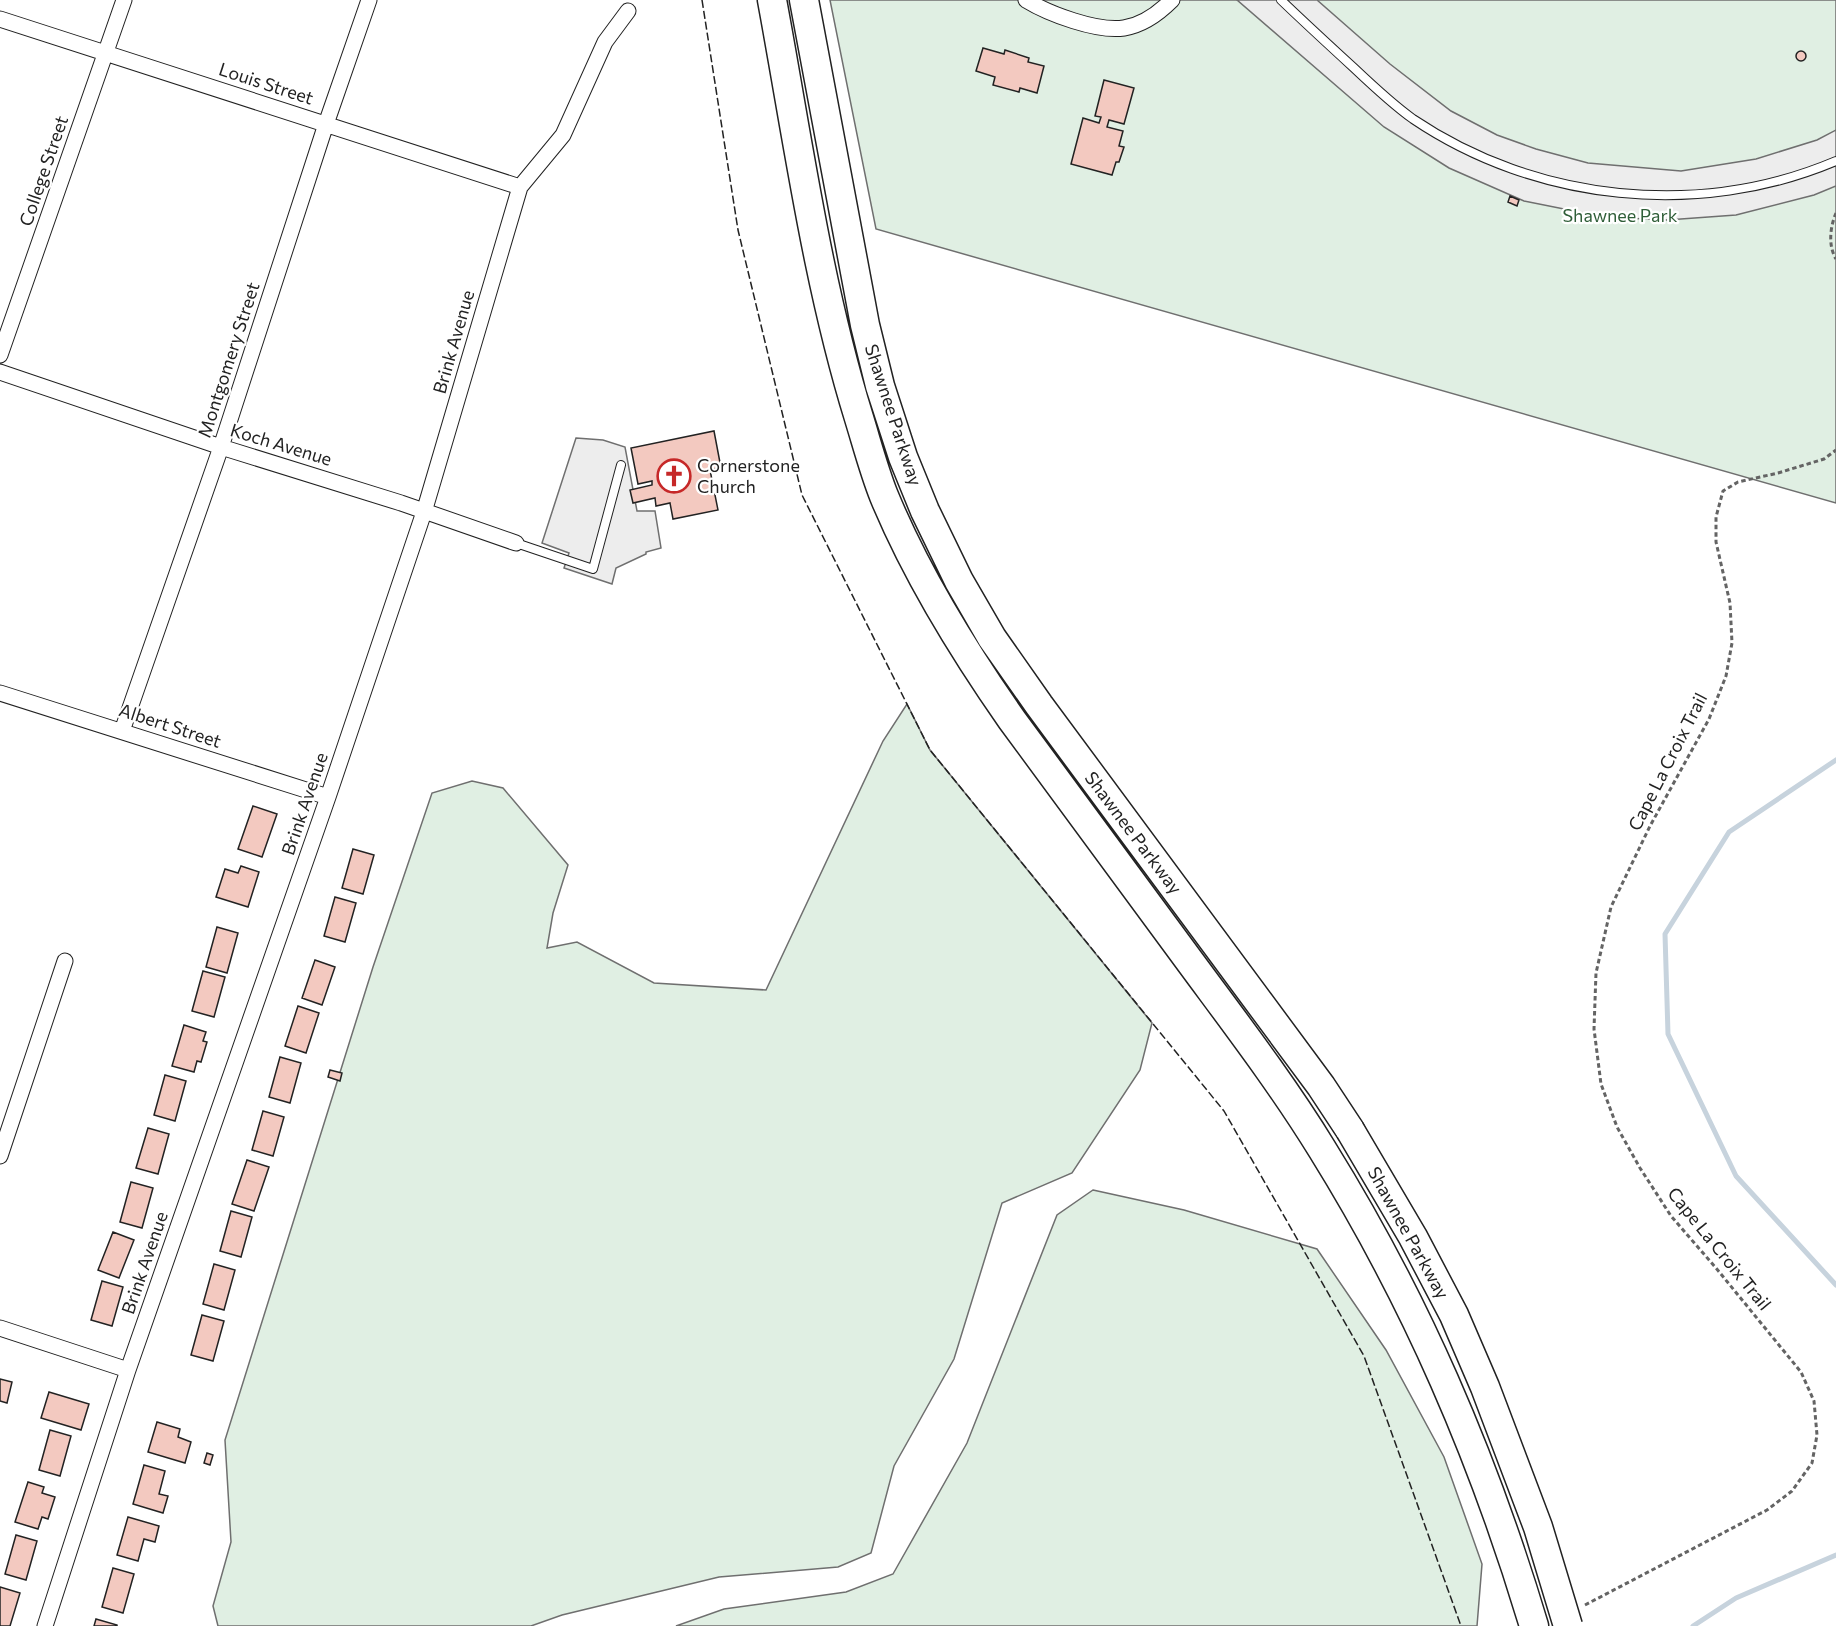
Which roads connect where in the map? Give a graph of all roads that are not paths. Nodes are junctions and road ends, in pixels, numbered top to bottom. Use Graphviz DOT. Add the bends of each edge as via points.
graph roads {
  1 [pos="124,0"];
  2 [pos="369,0"];
  3 [pos="772,0"];
  4 [pos="804,0"];
  5 [pos="1026,0"];
  6 [pos="1172,0"];
  7 [pos="1281,0"];
  8 [pos="628,11"];
  9 [pos="0,19"];
  10 [pos="106,54"];
  11 [pos="326,124"];
  12 [pos="1836,161"];
  13 [pos="520,187"];
  14 [pos="0,355"];
  15 [pos="0,372"];
  16 [pos="221,447"];
  17 [pos="621,465"];
  18 [pos="424,512"];
  19 [pos="516,543"];
  20 [pos="0,693"];
  21 [pos="122,731"];
  22 [pos="328,797"];
  23 [pos="65,961"];
  24 [pos="0,1156"];
  25 [pos="0,1328"];
  26 [pos="128,1370"];
  27 [pos="1572,1618"];
  28 [pos="45,1626"];
  29 [pos="1534,1626"];
  1 -- 10 [label="street, College Street"];
  2 -- 11 [label="street, Montgomery Street"];
  3 -- 29 [label="highway, Shawnee Parkway" via="824,286 841,361 884,495 940,609 973,663 1269,1068 1323,1149 1425,1335 1460,1415"];
  4 -- 27 [label="highway, Shawnee Parkway, bridge" via="865,325 880,386 925,511 992,638 1320,1086 1413,1237 1454,1315 1485,1387"];
  5 -- 6 [label="street" via="1065,18 1123,28 1144,22"];
  7 -- 12 [label="lane" via="1412,118 1495,163 1556,183 1618,194 1683,195 1750,188"];
  8 -- 13 [label="street, Brink Avenue" via="605,42 563,135"];
  9 -- 10 [label="street, Louis Street"];
  10 -- 11 [label="street, Louis Street"];
  10 -- 14 [label="street, College Street"];
  11 -- 13 [label="street, Louis Street"];
  11 -- 16 [label="street, Montgomery Street"];
  13 -- 18 [label="street, Brink Avenue"];
  15 -- 16 [label="street, Koch Avenue"];
  16 -- 18 [label="street, Koch Avenue"];
  16 -- 21 [label="street, Montgomery Street"];
  17 -- 19 [label="lane" via="593,569"];
  18 -- 19 [label="street, Koch Avenue"];
  18 -- 22 [label="street, Brink Avenue"];
  20 -- 21 [label="street, Albert Street"];
  21 -- 22 [label="street, Albert Street"];
  22 -- 26 [label="street, Brink Avenue"];
  23 -- 24 [label="street"];
  25 -- 26 [label="street"];
  26 -- 28 [label="street, Brink Avenue"];
}
